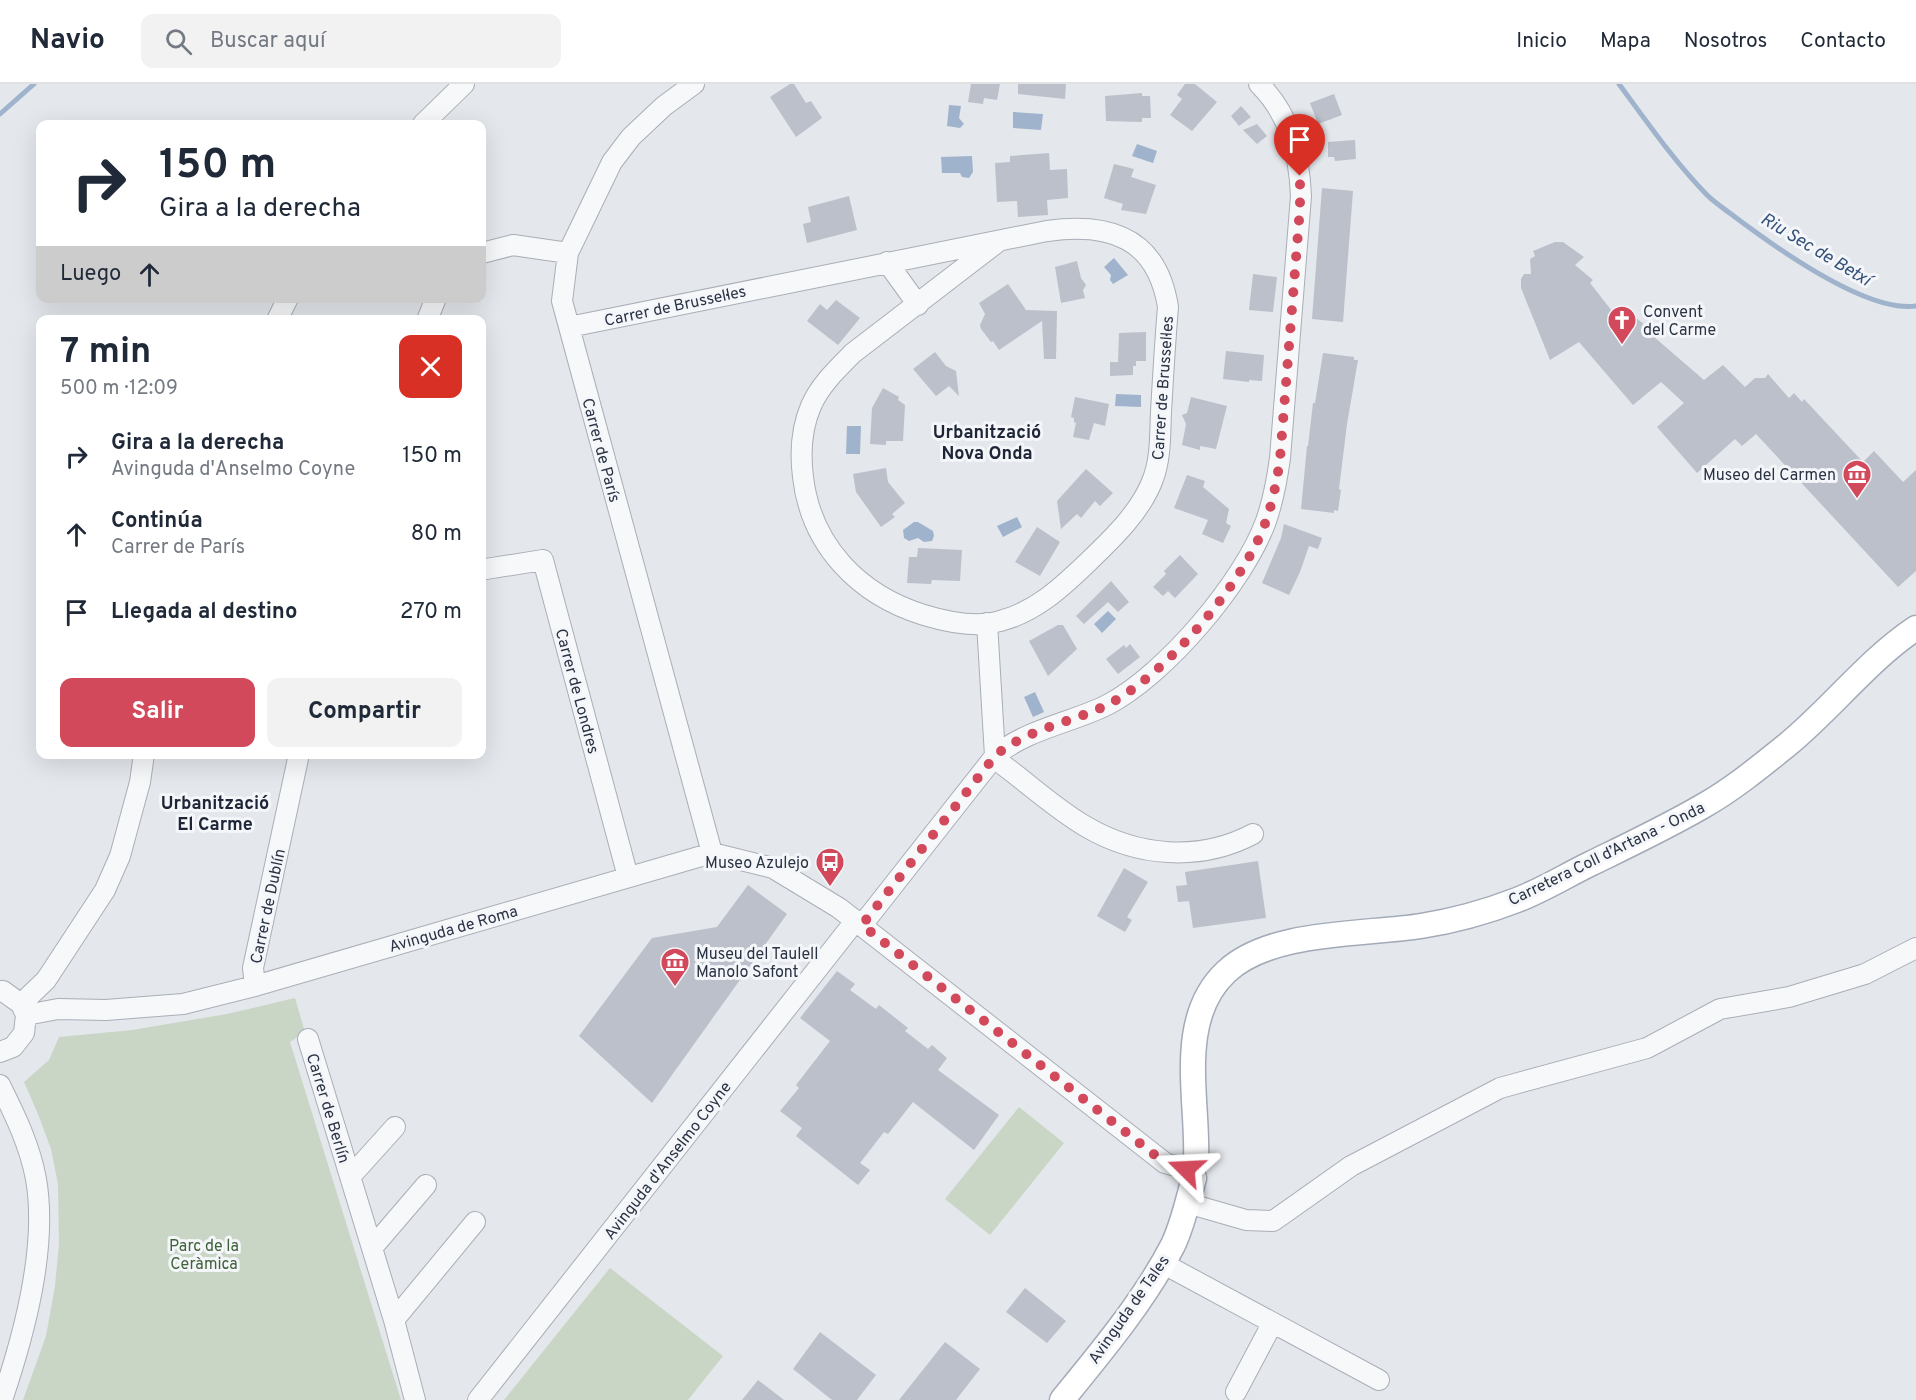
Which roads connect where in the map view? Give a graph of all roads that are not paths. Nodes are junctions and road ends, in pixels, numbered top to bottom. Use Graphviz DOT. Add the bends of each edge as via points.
graph roads {
  1 [pos="464,84"];
  2 [pos="694,84"];
  3 [pos="1259,84"];
  4 [pos="427,120"];
  5 [pos="999,241"];
  6 [pos="486,252"];
  7 [pos="568,253"];
  8 [pos="887,262"];
  9 [pos="918,304"];
  10 [pos="569,327"];
  11 [pos="486,569"];
  12 [pos="987,624"];
  13 [pos="1916,628"];
  14 [pos="995,756"];
  15 [pos="143,759"];
  16 [pos="298,759"];
  17 [pos="1253,834"];
  18 [pos="712,853"];
  19 [pos="628,877"];
  20 [pos="859,922"];
  21 [pos="1916,948"];
  22 [pos="255,986"];
  23 [pos="0,991"];
  24 [pos="24,1009"];
  25 [pos="308,1039"];
  26 [pos="0,1052"];
  27 [pos="0,1085"];
  28 [pos="395,1127"];
  29 [pos="1192,1170"];
  30 [pos="350,1177"];
  31 [pos="426,1185"];
  32 [pos="1187,1203"];
  33 [pos="475,1222"];
  34 [pos="372,1248"];
  35 [pos="1162,1263"];
  36 [pos="394,1320"];
  37 [pos="1272,1323"];
  38 [pos="7,1360"];
  39 [pos="1378,1380"];
  40 [pos="1236,1392"];
  41 [pos="2,1400"];
  42 [pos="415,1400"];
  43 [pos="478,1400"];
  44 [pos="1062,1400"];
  1 -- 4 [label="street"];
  2 -- 7 [label="street, Carrer de París" via="631,137 612,162"];
  3 -- 14 [label="street" via="1281,113 1294,140 1301,196 1280,459 1266,522 1240,571 1174,653 1116,699 1015,741"];
  5 -- 8 [label="street, Carrer de Brussel·les"];
  5 -- 9 [label="street, Carrer de Brussel·les"];
  5 -- 12 [label="street, Carrer de Brussel·les" via="1062,229 1110,231 1147,255 1160,276 1168,307 1157,465 1146,494 1105,545 1056,592 1024,612"];
  6 -- 7 [label="street" via="513,245"];
  7 -- 10 [label="street, Carrer de París" via="562,301"];
  8 -- 9 [label="street"];
  8 -- 10 [label="street, Carrer de Brussel·les"];
  9 -- 12 [label="street, Carrer de Brussel·les" via="853,353 812,404 801,452 804,489 822,538 864,586 916,613"];
  10 -- 18 [label="street, Carrer de París"];
  11 -- 19 [label="street, Carrer de Londres" via="543,560"];
  12 -- 14 [label="street"];
  13 -- 29 [label="main road, Carretera Coll d’Artana - Onda" via="1789,743 1704,806 1641,839 1518,900 1469,916 1422,926 1315,937 1246,957 1227,971 1213,986 1202,1009 1195,1039 1197,1144"];
  14 -- 17 [label="street" via="1083,825 1131,847 1192,852 1239,842"];
  14 -- 20 [label="street, Avinguda d'Anselmo Coyne"];
  15 -- 24 [label="street" via="120,856 105,890"];
  16 -- 22 [label="street, Carrer de Dublín" via="253,968"];
  18 -- 19 [label="street, Avinguda de Roma"];
  18 -- 20 [label="street, Avinguda de Roma" via="773,868"];
  19 -- 22 [label="street, Avinguda de Roma"];
  20 -- 29 [label="street, Avinguda de Roma" via="1165,1163"];
  20 -- 43 [label="street, Avinguda d'Anselmo Coyne"];
  21 -- 32 [label="street" via="1865,974 1788,997 1720,1010 1647,1048 1500,1088 1351,1166 1273,1221 1246,1220"];
  22 -- 24 [label="street, Avinguda de Roma" via="183,1004 106,1010"];
  23 -- 24 [label="street"];
  24 -- 26 [label="street" via="24,1033 13,1047"];
  25 -- 30 [label="street, Carrer de Berlín"];
  27 -- 38 [label="street" via="27,1144 36,1180 39,1228 30,1296"];
  28 -- 30 [label="street, Carrer de Berlín"];
  29 -- 32 [label="main road, Avinguda de Tales"];
  30 -- 34 [label="street, Carrer de Berlín"];
  31 -- 34 [label="street"];
  32 -- 35 [label="main road, Avinguda de Tales"];
  33 -- 36 [label="street"];
  34 -- 36 [label="street, Carrer de Berlín"];
  35 -- 37 [label="street"];
  35 -- 44 [label="main road, Avinguda de Tales" via="1115,1334"];
  36 -- 42 [label="street, Carrer de Berlín"];
  37 -- 39 [label="street"];
  37 -- 40 [label="street"];
  38 -- 41 [label="street"];
}
